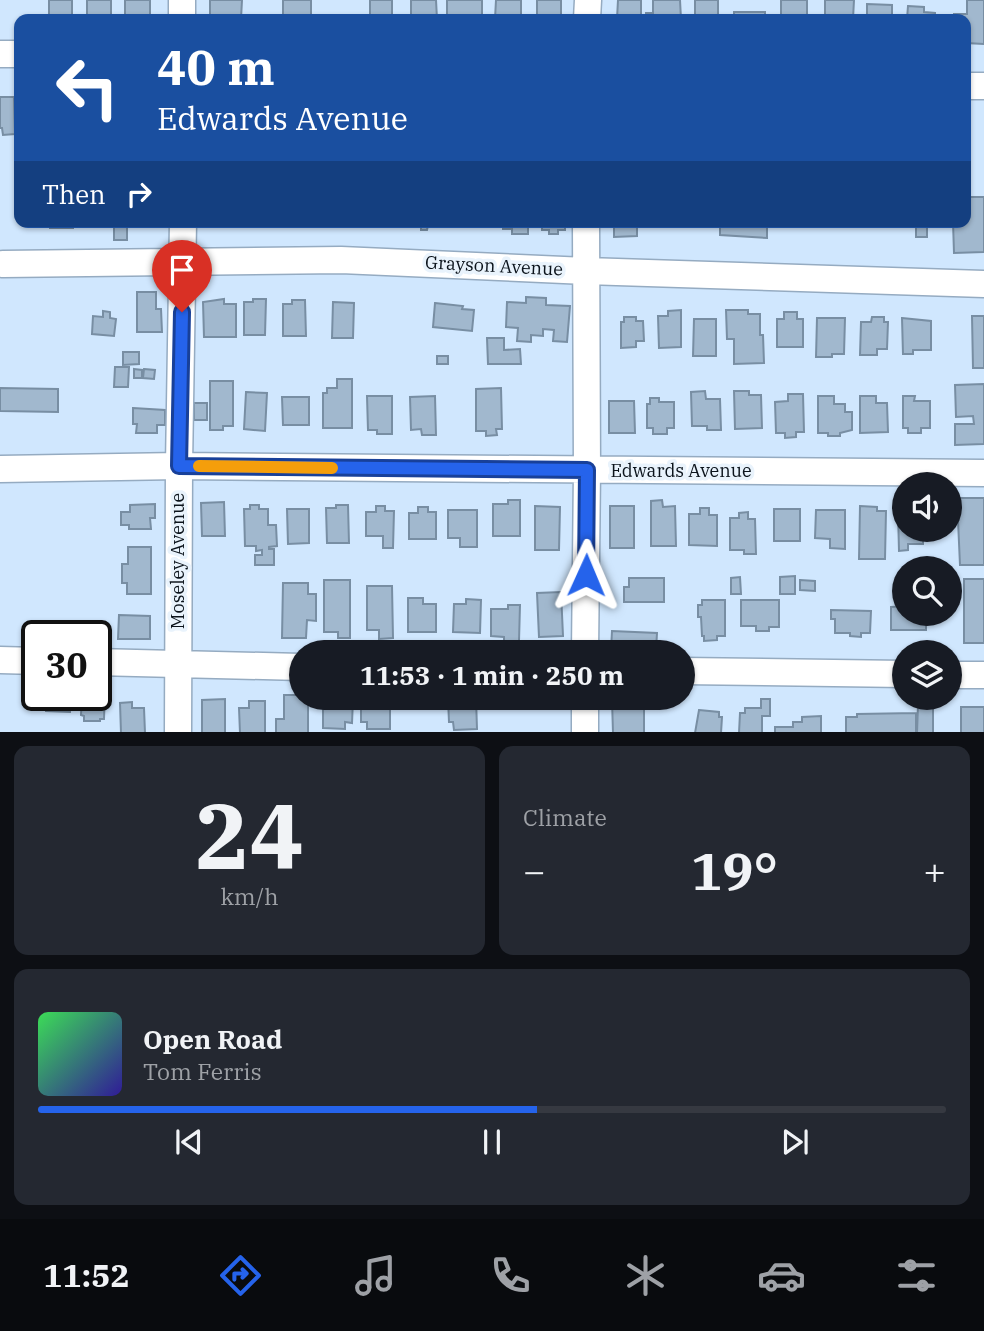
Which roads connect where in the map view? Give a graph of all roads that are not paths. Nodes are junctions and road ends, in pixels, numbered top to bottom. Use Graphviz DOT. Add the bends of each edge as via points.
graph roads {
  1 [pos="183,228"];
  2 [pos="586,228"];
  3 [pos="183,260"];
  4 [pos="3,264"];
  5 [pos="586,271"];
  6 [pos="984,284"];
  7 [pos="179,466"];
  8 [pos="0,469"];
  9 [pos="587,470"];
  10 [pos="984,473"];
  11 [pos="585,640"];
  12 [pos="0,660"];
  13 [pos="21,661"];
  14 [pos="112,663"];
  15 [pos="178,665"];
  16 [pos="289,667"];
  17 [pos="695,671"];
  18 [pos="892,674"];
  19 [pos="962,675"];
  20 [pos="984,675"];
  21 [pos="585,710"];
  22 [pos="178,732"];
  23 [pos="585,732"];
  1 -- 3 [label="street, Moseley Avenue"];
  2 -- 5 [label="street"];
  3 -- 4 [label="street, Grayson Avenue"];
  3 -- 5 [label="street, Grayson Avenue" via="341,260"];
  3 -- 7 [label="street, Moseley Avenue"];
  5 -- 6 [label="street, Grayson Avenue"];
  5 -- 9 [label="street"];
  7 -- 8 [label="street, Edwards Avenue"];
  7 -- 9 [label="street, Edwards Avenue"];
  7 -- 15 [label="street, Moseley Avenue"];
  9 -- 10 [label="street, Edwards Avenue"];
  9 -- 11 [label="street"];
  12 -- 13 [label="street"];
  14 -- 15 [label="street"];
  15 -- 16 [label="street"];
  15 -- 22 [label="street, Moseley Avenue"];
  17 -- 18 [label="street"];
  19 -- 20 [label="street"];
  21 -- 23 [label="street"];
}
